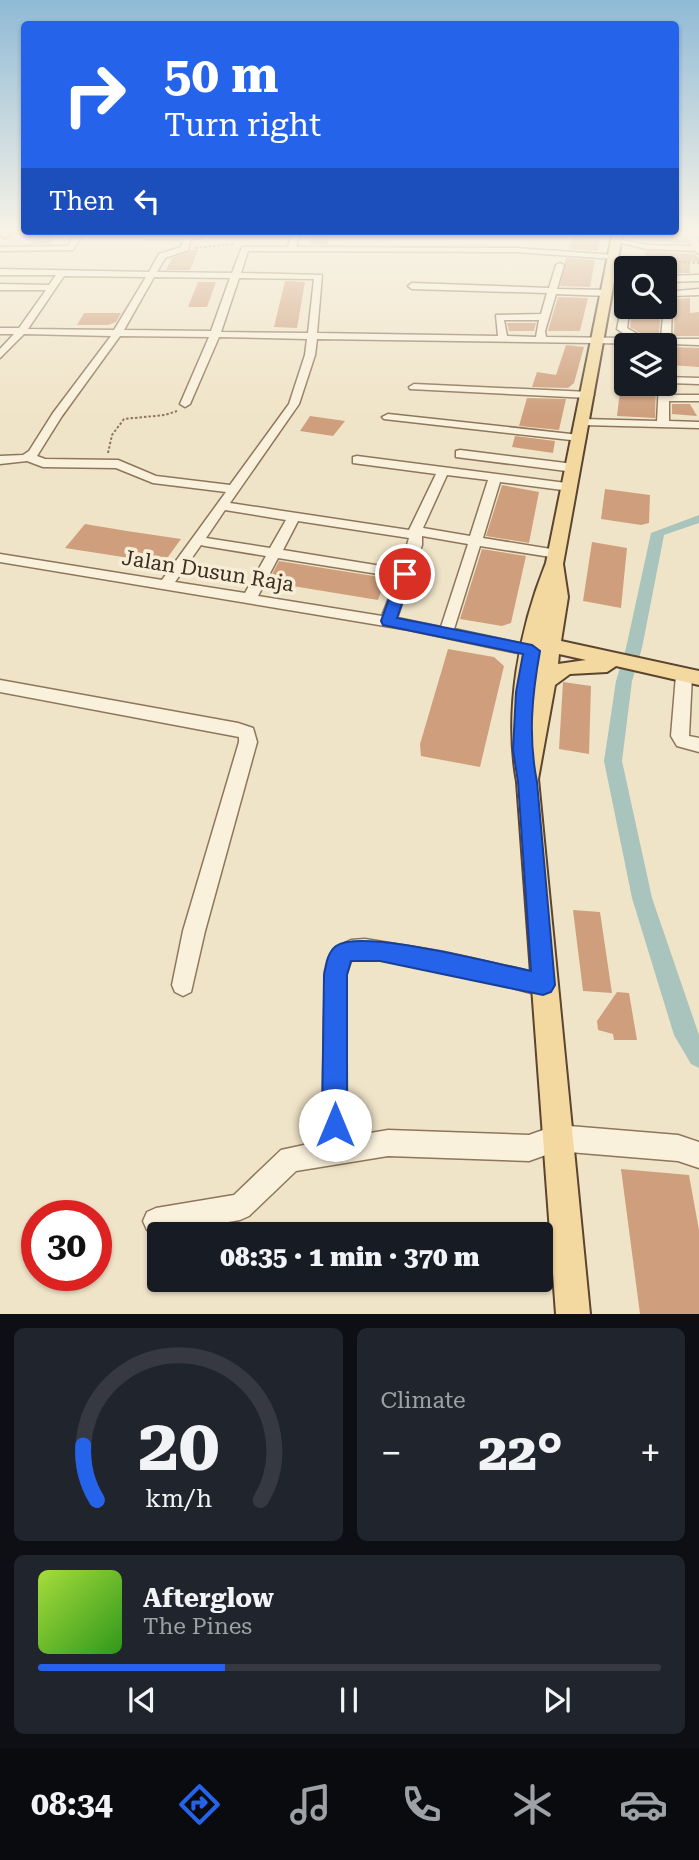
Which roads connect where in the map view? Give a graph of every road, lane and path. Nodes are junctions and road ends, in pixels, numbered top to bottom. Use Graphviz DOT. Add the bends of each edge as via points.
graph roads {
  1 [pos="49,292"];
  2 [pos="141,292"];
  3 [pos="229,292"];
  4 [pos="316,292"];
  5 [pos="552,292"];
  6 [pos="570,292"];
  7 [pos="697,292"];
  8 [pos="607,295"];
  9 [pos="677,296"];
  10 [pos="614,298"];
  11 [pos="544,317"];
  12 [pos="623,319"];
  13 [pos="0,331"];
  14 [pos="22,331"];
  15 [pos="118,332"];
  16 [pos="629,333"];
  17 [pos="216,334"];
  18 [pos="312,335"];
  19 [pos="503,338"];
  20 [pos="541,338"];
  21 [pos="600,339"];
  22 [pos="614,339"];
  23 [pos="677,341"];
  24 [pos="699,342"];
  25 [pos="0,355"];
  26 [pos="699,381"];
  27 [pos="677,382"];
  28 [pos="414,387"];
  29 [pos="590,387"];
  30 [pos="664,398"];
  31 [pos="699,398"];
  32 [pos="185,404"];
  33 [pos="388,417"];
  34 [pos="583,422"];
  35 [pos="663,424"];
  36 [pos="699,425"];
  37 [pos="580,438"];
  38 [pos="460,454"];
  39 [pos="28,457"];
  40 [pos="0,460"];
  41 [pos="357,460"];
  42 [pos="107,463"];
  43 [pos="574,468"];
  44 [pos="443,471"];
  45 [pos="495,478"];
  46 [pos="570,487"];
  47 [pos="233,489"];
  48 [pos="221,506"];
  49 [pos="294,517"];
  50 [pos="415,533"];
  51 [pos="475,541"];
  52 [pos="205,542"];
  53 [pos="274,553"];
  54 [pos="0,558"];
  55 [pos="556,559"];
  56 [pos="405,574"];
  57 [pos="166,585"];
  58 [pos="249,599"];
  59 [pos="556,616"];
  60 [pos="388,621"];
  61 [pos="409,625"];
  62 [pos="448,627"];
  63 [pos="541,648"];
  64 [pos="608,660"];
  65 [pos="692,676"];
  66 [pos="544,682"];
  67 [pos="0,686"];
  68 [pos="699,745"];
  69 [pos="528,782"];
  70 [pos="183,985"];
  71 [pos="543,985"];
  72 [pos="557,1138"];
  73 [pos="335,1150"];
  74 [pos="699,1155"];
  75 [pos="156,1221"];
  76 [pos="573,1314"];
  1 -- 14 [label="street"];
  2 -- 15 [label="street"];
  3 -- 17 [label="street"];
  4 -- 18 [label="street"];
  5 -- 11 [label="street"];
  6 -- 8 [label="street"];
  7 -- 9 [label="street"];
  8 -- 10 [label="street"];
  8 -- 21 [label="main road"];
  11 -- 19 [label="street" via="499,317"];
  11 -- 20 [label="street"];
  12 -- 16 [label="street" via="622,329"];
  13 -- 14 [label="street"];
  14 -- 15 [label="street"];
  14 -- 25 [label="street"];
  15 -- 17 [label="street"];
  15 -- 39 [label="street"];
  17 -- 18 [label="street"];
  17 -- 32 [label="street"];
  18 -- 19 [label="street"];
  18 -- 47 [label="street" via="294,404"];
  19 -- 20 [label="street"];
  20 -- 21 [label="street"];
  21 -- 22 [label="street"];
  21 -- 29 [label="main road"];
  23 -- 24 [label="street"];
  26 -- 27 [label="street"];
  28 -- 29 [label="street"];
  29 -- 34 [label="main road"];
  30 -- 31 [label="street"];
  30 -- 35 [label="street"];
  32 -- 42 [label="path" via="169,415 123,419 110,435"];
  33 -- 37 [label="street"];
  34 -- 35 [label="street"];
  34 -- 37 [label="main road"];
  35 -- 36 [label="street"];
  37 -- 43 [label="main road"];
  38 -- 43 [label="street"];
  39 -- 40 [label="street"];
  39 -- 42 [label="street" via="43,463"];
  41 -- 44 [label="street"];
  42 -- 47 [label="street" via="153,479"];
  43 -- 46 [label="main road"];
  44 -- 45 [label="street"];
  44 -- 50 [label="street"];
  45 -- 46 [label="street"];
  45 -- 51 [label="street"];
  46 -- 55 [label="main road"];
  47 -- 48 [label="street"];
  48 -- 49 [label="street"];
  48 -- 57 [label="street"];
  49 -- 50 [label="street"];
  49 -- 53 [label="street"];
  50 -- 51 [label="street"];
  50 -- 56 [label="street"];
  51 -- 55 [label="street"];
  51 -- 62 [label="street"];
  52 -- 53 [label="street"];
  53 -- 56 [label="street"];
  53 -- 58 [label="street"];
  54 -- 57 [label="street, Jalan Dusun Raja"];
  55 -- 59 [label="main road"];
  55 -- 63 [label="main road" via="544,591"];
  56 -- 60 [label="street"];
  57 -- 58 [label="street, Jalan Dusun Raja"];
  58 -- 60 [label="street, Jalan Dusun Raja"];
  59 -- 63 [label="main road"];
  59 -- 64 [label="main road" via="570,636"];
  60 -- 61 [label="street, Jalan Dusun Raja"];
  61 -- 62 [label="street, Jalan Dusun Raja"];
  61 -- 63 [label="street, Jalan Dusun Raja"];
  62 -- 63 [label="street, Jalan Dusun Raja"];
  63 -- 64 [label="main road"];
  63 -- 66 [label="main road"];
  63 -- 69 [label="main road" via="522,718"];
  64 -- 65 [label="main road"];
  64 -- 66 [label="main road" via="561,669"];
  65 -- 68 [label="street" via="680,736"];
  66 -- 69 [label="main road"];
  67 -- 70 [label="street" via="247,733"];
  69 -- 71 [label="main road"];
  71 -- 72 [label="main road"];
  71 -- 73 [label="street" via="380,951 344,954 335,975"];
  72 -- 73 [label="street" via="529,1148 402,1142"];
  72 -- 74 [label="street" via="678,1148"];
  72 -- 76 [label="main road"];
  73 -- 75 [label="street" via="282,1163 240,1207"];
}
